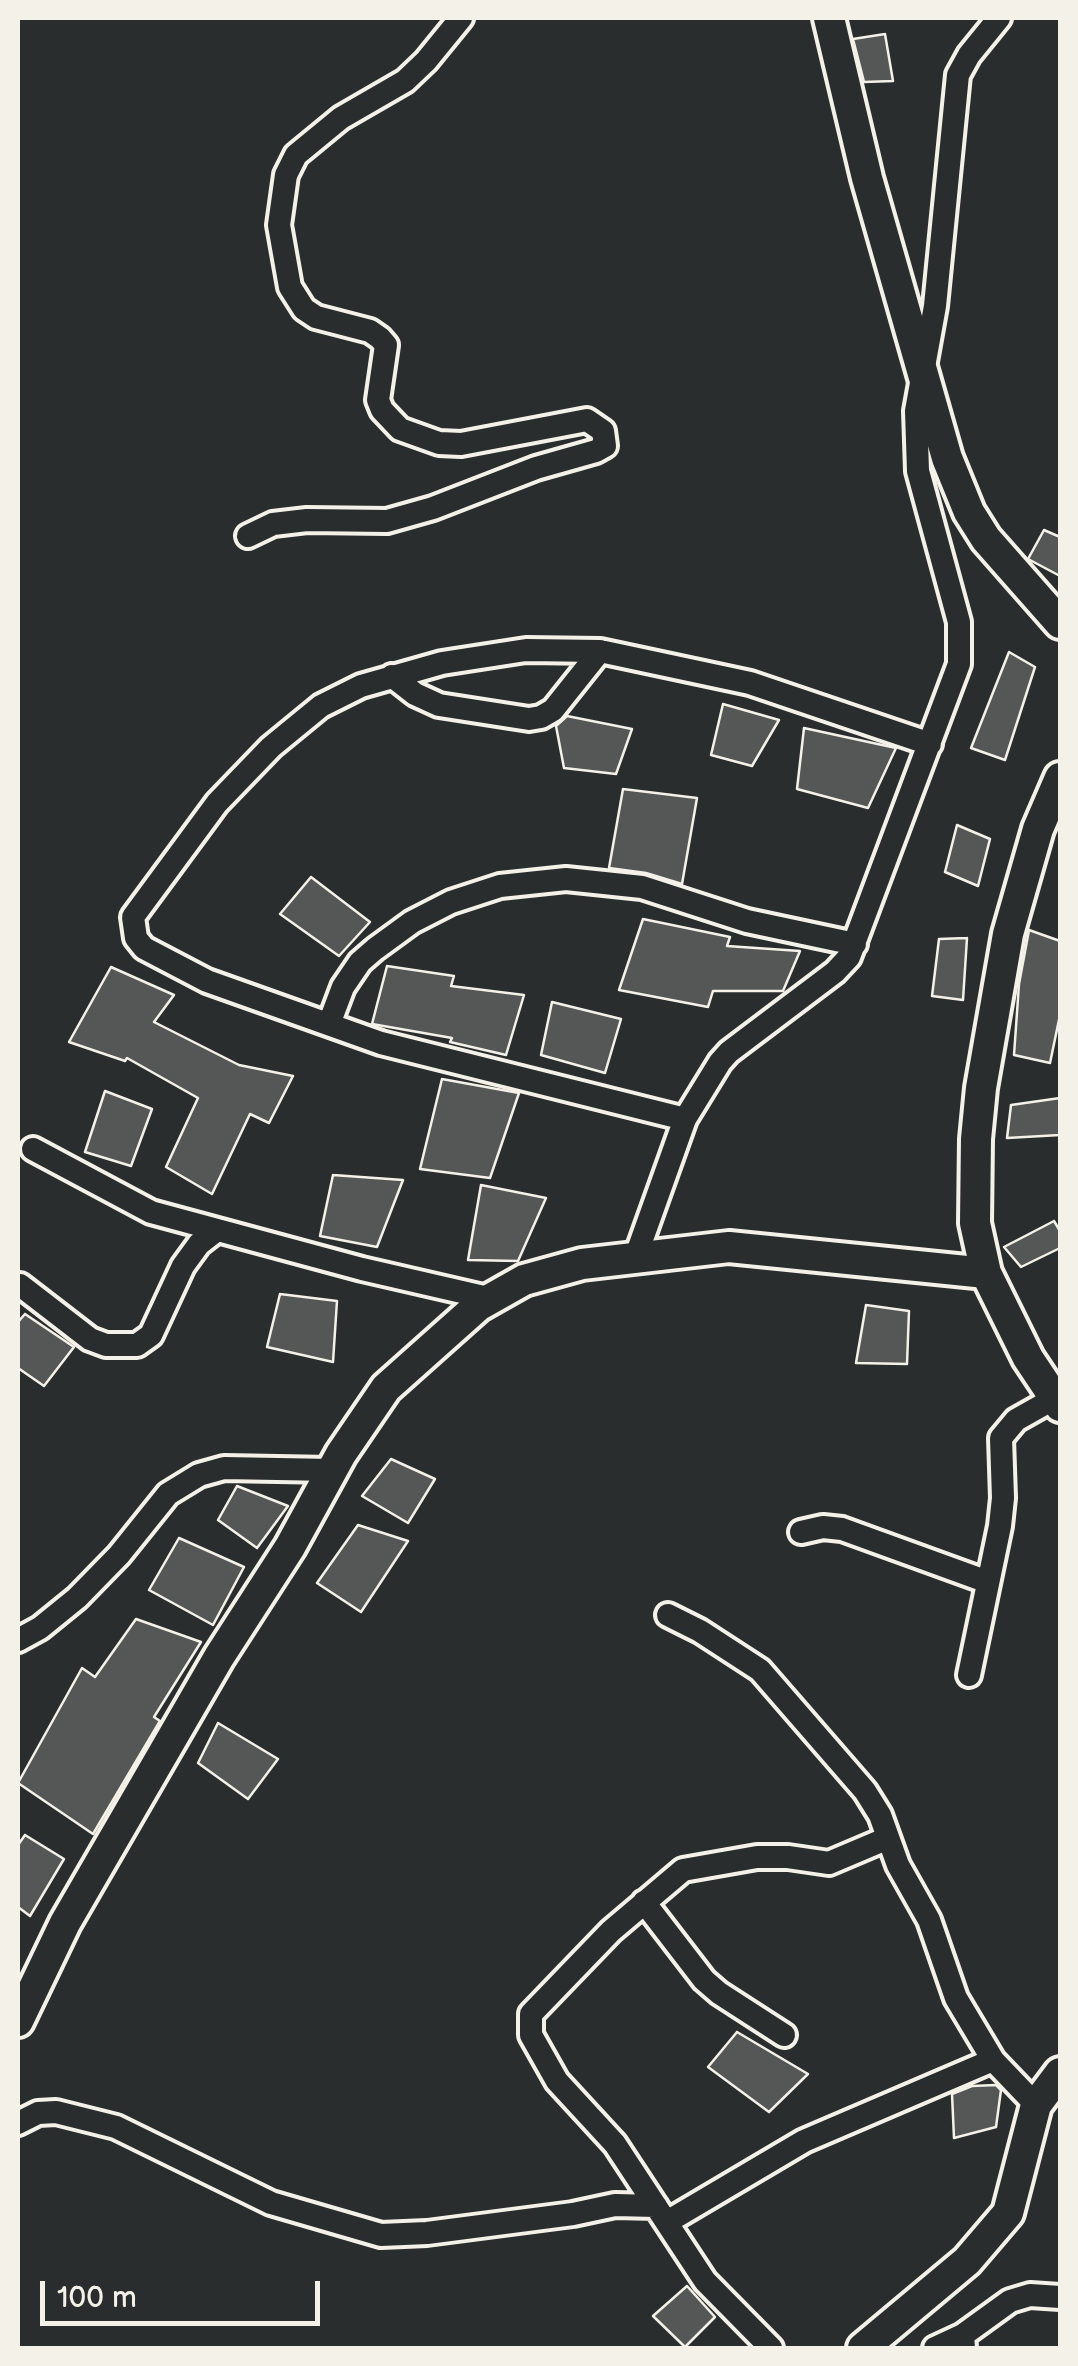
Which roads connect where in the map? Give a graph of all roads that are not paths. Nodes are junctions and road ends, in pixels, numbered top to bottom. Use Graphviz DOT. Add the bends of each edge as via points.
graph roads {
  1 [pos="461,18"];
  2 [pos="829,18"];
  3 [pos="1000,18"];
  4 [pos="924,380"];
  5 [pos="248,536"];
  6 [pos="1060,622"];
  7 [pos="600,652"];
  8 [pos="392,676"];
  9 [pos="930,744"];
  10 [pos="1060,778"];
  11 [pos="855,944"];
  12 [pos="329,1024"];
  13 [pos="685,1119"];
  14 [pos="32,1149"];
  15 [pos="216,1230"];
  16 [pos="636,1256"];
  17 [pos="986,1274"];
  18 [pos="20,1284"];
  19 [pos="488,1298"];
  20 [pos="1058,1402"];
  21 [pos="332,1470"];
  22 [pos="800,1532"];
  23 [pos="988,1582"];
  24 [pos="668,1615"];
  25 [pos="18,1640"];
  26 [pos="969,1676"];
  27 [pos="888,1838"];
  28 [pos="644,1902"];
  29 [pos="18,2021"];
  30 [pos="784,2035"];
  31 [pos="993,2060"];
  32 [pos="1060,2073"];
  33 [pos="1036,2105"];
  34 [pos="18,2123"];
  35 [pos="662,2214"];
  36 [pos="1060,2297"];
  37 [pos="964,2342"];
  38 [pos="771,2348"];
  39 [pos="863,2348"];
  40 [pos="935,2348"];
  1 -- 5 [label="street" via="404,81 340,118 296,155 278,225 290,287 316,317 370,332 386,345 378,400 400,429 461,444 587,420 603,430 605,446 387,521 307,520"];
  2 -- 4 [label="main road"];
  3 -- 4 [label="street" via="958,75"];
  4 -- 6 [label="main road" via="968,512"];
  4 -- 9 [label="street" via="916,459 962,641"];
  7 -- 8 [label="street" via="526,650"];
  7 -- 8 [label="street" via="554,710 529,719 438,706"];
  7 -- 9 [label="street" via="750,684"];
  8 -- 12 [label="street" via="321,706 271,747 217,803 134,916 144,948 207,981"];
  9 -- 11 [label="street"];
  10 -- 17 [label="main road" via="1008,934 980,1088 976,1223"];
  11 -- 12 [label="street" via="747,921 642,886 566,879 500,886 451,902 375,949 343,987"];
  11 -- 13 [label="street" via="835,972 729,1052"];
  12 -- 13 [label="street" via="380,1043"];
  13 -- 16 [label="street"];
  14 -- 15 [label="street" via="151,1212"];
  15 -- 18 [label="street" via="198,1244 151,1334 137,1345 90,1339"];
  15 -- 19 [label="street"];
  16 -- 17 [label="main road" via="729,1247"];
  16 -- 19 [label="main road" via="524,1280"];
  17 -- 20 [label="main road"];
  19 -- 21 [label="main road" via="386,1388"];
  20 -- 23 [label="street" via="1016,1420 1001,1438 1003,1498"];
  21 -- 25 [label="street" via="224,1468 199,1475 168,1494 77,1598"];
  21 -- 29 [label="main road" via="66,1924"];
  22 -- 23 [label="street" via="842,1529"];
  23 -- 26 [label="street"];
  24 -- 27 [label="street" via="760,1670 865,1791"];
  27 -- 28 [label="street" via="829,1863 774,1856 694,1866"];
  27 -- 31 [label="street" via="937,1939 956,1998"];
  28 -- 30 [label="street" via="704,1980"];
  28 -- 35 [label="street" via="536,2006 528,2023 557,2081 606,2132"];
  31 -- 33 [label="street"];
  31 -- 35 [label="street" via="804,2140"];
  32 -- 33 [label="main road"];
  33 -- 39 [label="main road" via="1008,2213 967,2260"];
  34 -- 35 [label="street" via="56,2112 116,2127 271,2203 392,2236 615,2205"];
  35 -- 38 [label="street" via="705,2281"];
  36 -- 37 [label="street" via="1010,2300"];
  37 -- 40 [label="street"];
}
